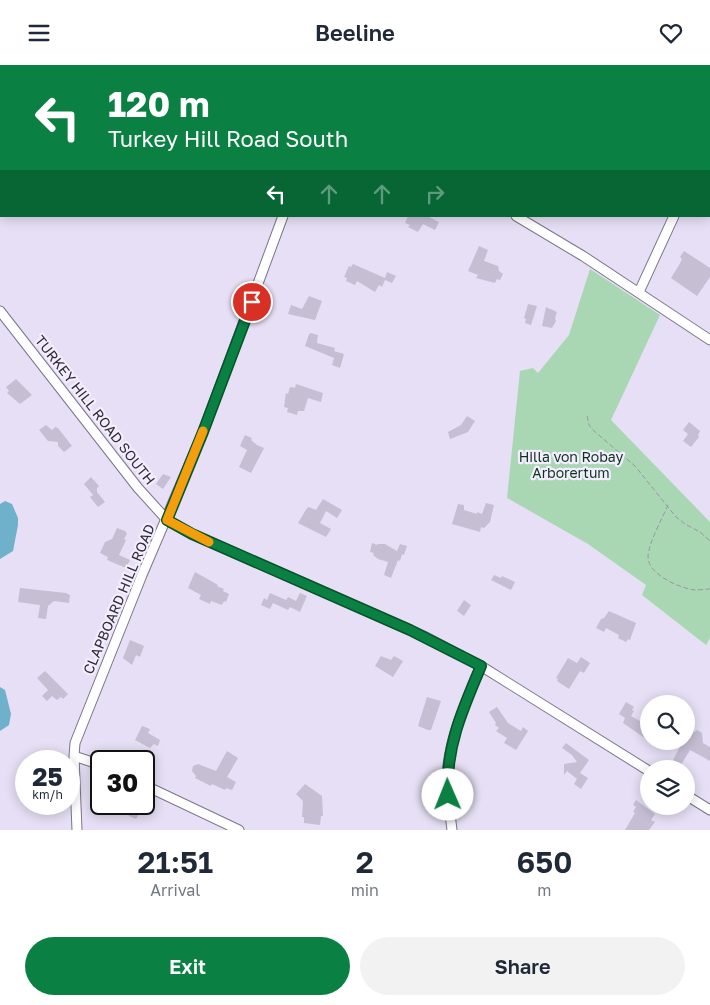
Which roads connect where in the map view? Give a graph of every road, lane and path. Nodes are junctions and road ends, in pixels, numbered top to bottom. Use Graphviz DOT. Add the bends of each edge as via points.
graph roads {
  1 [pos="283,217"];
  2 [pos="518,217"];
  3 [pos="674,217"];
  4 [pos="640,292"];
  5 [pos="0,311"];
  6 [pos="710,340"];
  7 [pos="587,416"];
  8 [pos="668,505"];
  9 [pos="167,520"];
  10 [pos="710,541"];
  11 [pos="710,589"];
  12 [pos="481,666"];
  13 [pos="75,750"];
  14 [pos="640,765"];
  15 [pos="155,790"];
  16 [pos="695,801"];
  17 [pos="710,810"];
  18 [pos="76,815"];
  19 [pos="76,830"];
  20 [pos="239,830"];
  21 [pos="452,830"];
  1 -- 9 [label="street, CLAPBOARD HILL ROAD"];
  2 -- 4 [label="street"];
  3 -- 4 [label="street"];
  4 -- 6 [label="street"];
  5 -- 9 [label="street, TURKEY HILL ROAD SOUTH" via="138,488"];
  7 -- 8 [label="path" via="594,431 635,467"];
  8 -- 10 [label="path" via="676,517"];
  8 -- 11 [label="path" via="648,554 649,563 675,585 695,590"];
  9 -- 12 [label="street, TURKEY HILL ROAD SOUTH" via="410,630"];
  9 -- 13 [label="street, CLAPBOARD HILL ROAD" via="87,712"];
  12 -- 14 [label="street, TURKEY HILL ROAD SOUTH"];
  12 -- 21 [label="street" via="461,713 450,753 447,777"];
  15 -- 20 [label="street"];
  16 -- 17 [label="street"];
  18 -- 19 [label="street, CLAPBOARD HILL ROAD"];
}
